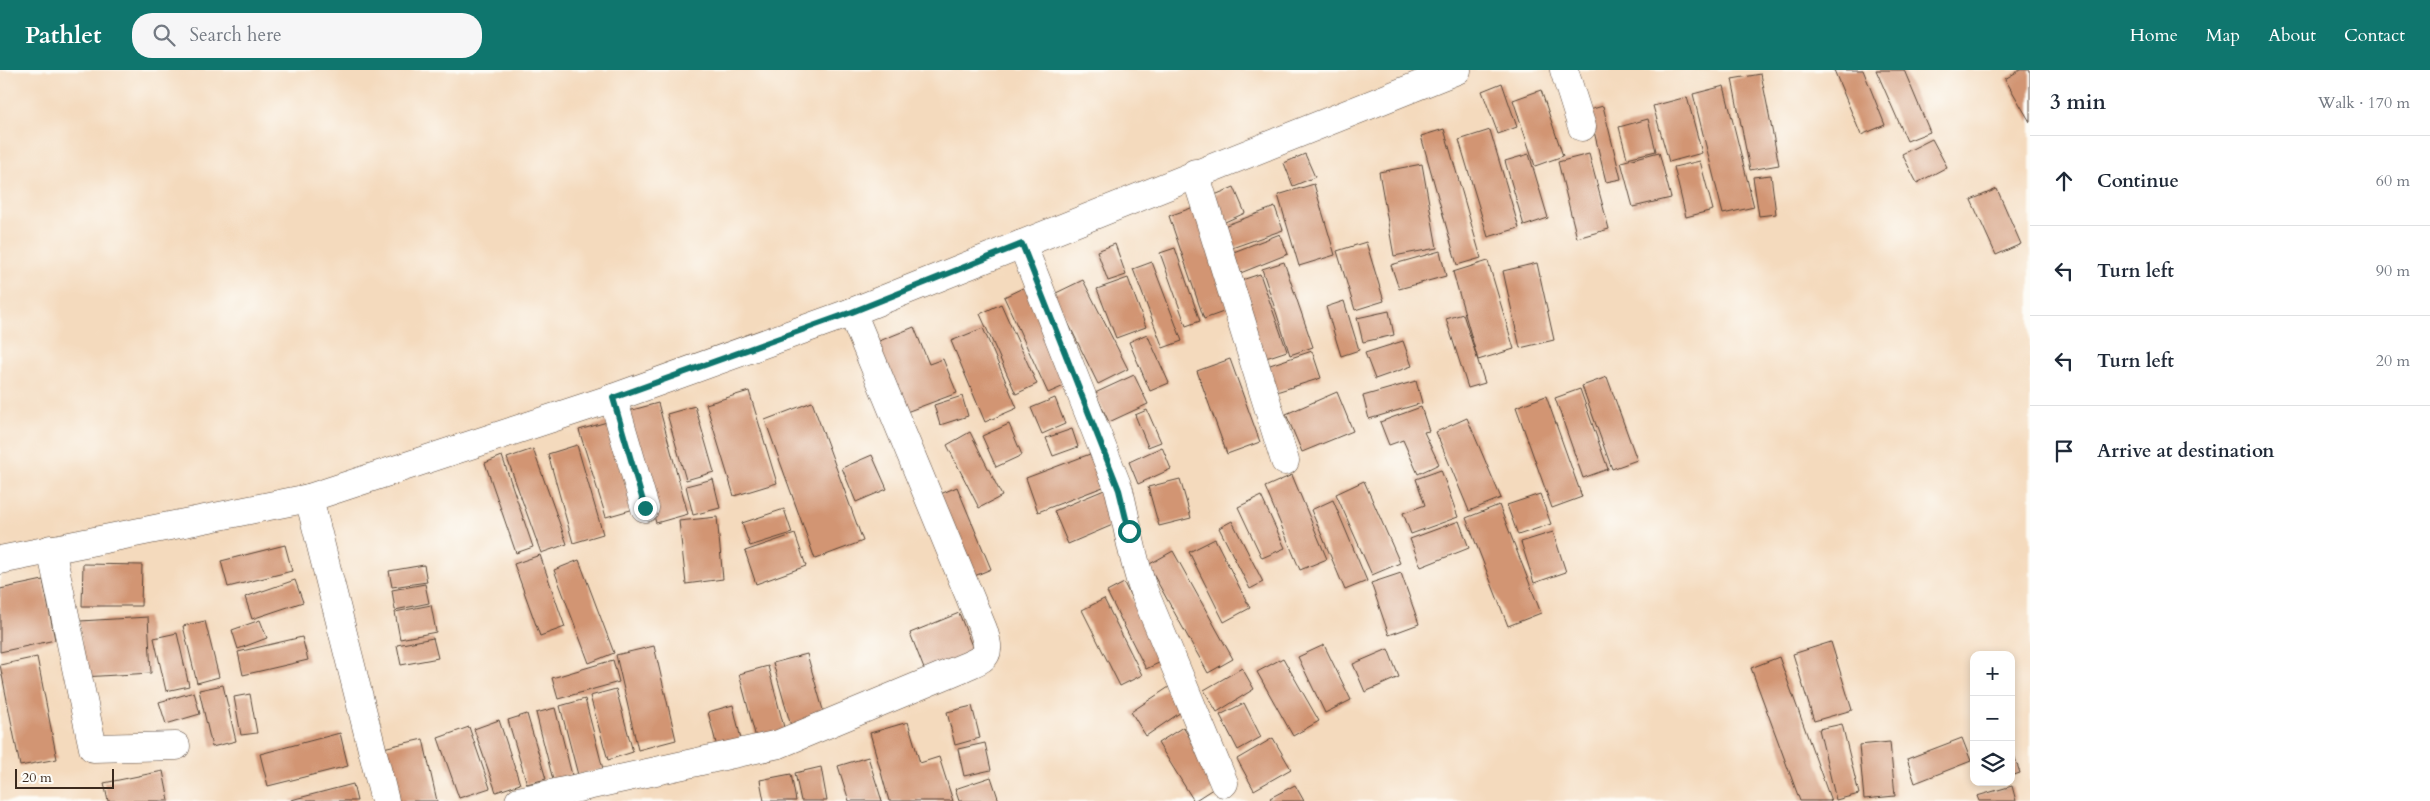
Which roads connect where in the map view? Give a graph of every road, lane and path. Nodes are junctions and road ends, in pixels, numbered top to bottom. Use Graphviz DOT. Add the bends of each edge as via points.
graph roads {
  1 [pos="1457,70"];
  2 [pos="1564,70"];
  3 [pos="1582,127"];
  4 [pos="1195,174"];
  5 [pos="1022,244"];
  6 [pos="852,312"];
  7 [pos="613,398"];
  8 [pos="1284,461"];
  9 [pos="309,498"];
  10 [pos="645,508"];
  11 [pos="51,549"];
  12 [pos="0,560"];
  13 [pos="176,746"];
  14 [pos="1224,783"];
  15 [pos="385,801"];
  16 [pos="519,801"];
  1 -- 4 [label="street"];
  2 -- 3 [label="street"];
  4 -- 5 [label="street"];
  4 -- 8 [label="street"];
  5 -- 6 [label="street"];
  5 -- 14 [label="street" via="1119,490 1143,589"];
  6 -- 7 [label="street"];
  6 -- 16 [label="street" via="983,628 988,654 962,668 779,744"];
  7 -- 9 [label="street"];
  7 -- 10 [label="street"];
  9 -- 11 [label="street"];
  9 -- 15 [label="street"];
  11 -- 12 [label="street"];
  11 -- 13 [label="street" via="93,748"];
}
